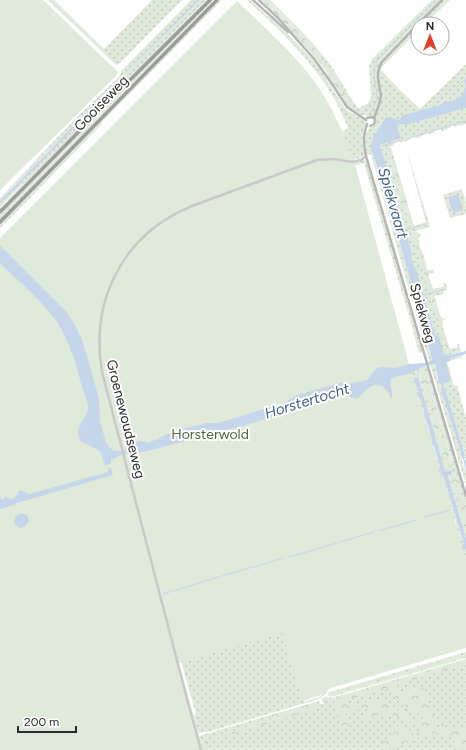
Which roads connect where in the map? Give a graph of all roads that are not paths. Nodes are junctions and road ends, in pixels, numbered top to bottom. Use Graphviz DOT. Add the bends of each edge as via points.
graph roads {
  1 [pos="210,0"];
  2 [pos="217,0"];
  3 [pos="253,0"];
  4 [pos="259,0"];
  5 [pos="442,0"];
  6 [pos="426,16"];
  7 [pos="410,32"];
  8 [pos="291,34"];
  9 [pos="372,117"];
  10 [pos="367,119"];
  11 [pos="368,125"];
  12 [pos="367,158"];
  13 [pos="0,212"];
  14 [pos="0,222"];
  15 [pos="466,496"];
  16 [pos="201,750"];
  1 -- 13 [label="highway, Gooiseweg"];
  2 -- 14 [label="highway, Gooiseweg"];
  3 -- 8 [label="main road"];
  4 -- 8 [label="main road"];
  5 -- 6 [label="main road"];
  7 -- 9 [label="main road" via="381,63 378,72 381,96"];
  8 -- 10 [label="main road" via="320,67 347,108"];
  9 -- 10 [label="main road"];
  9 -- 11 [label="main road" via="375,123"];
  10 -- 11 [label="main road"];
  11 -- 12 [label="main road, Spiekweg" via="364,135"];
  12 -- 15 [label="main road, Spiekweg"];
  12 -- 16 [label="street, Groenewoudseweg" via="352,162 317,160 184,209 164,220 133,248 108,290 99,331 102,372"];
}
